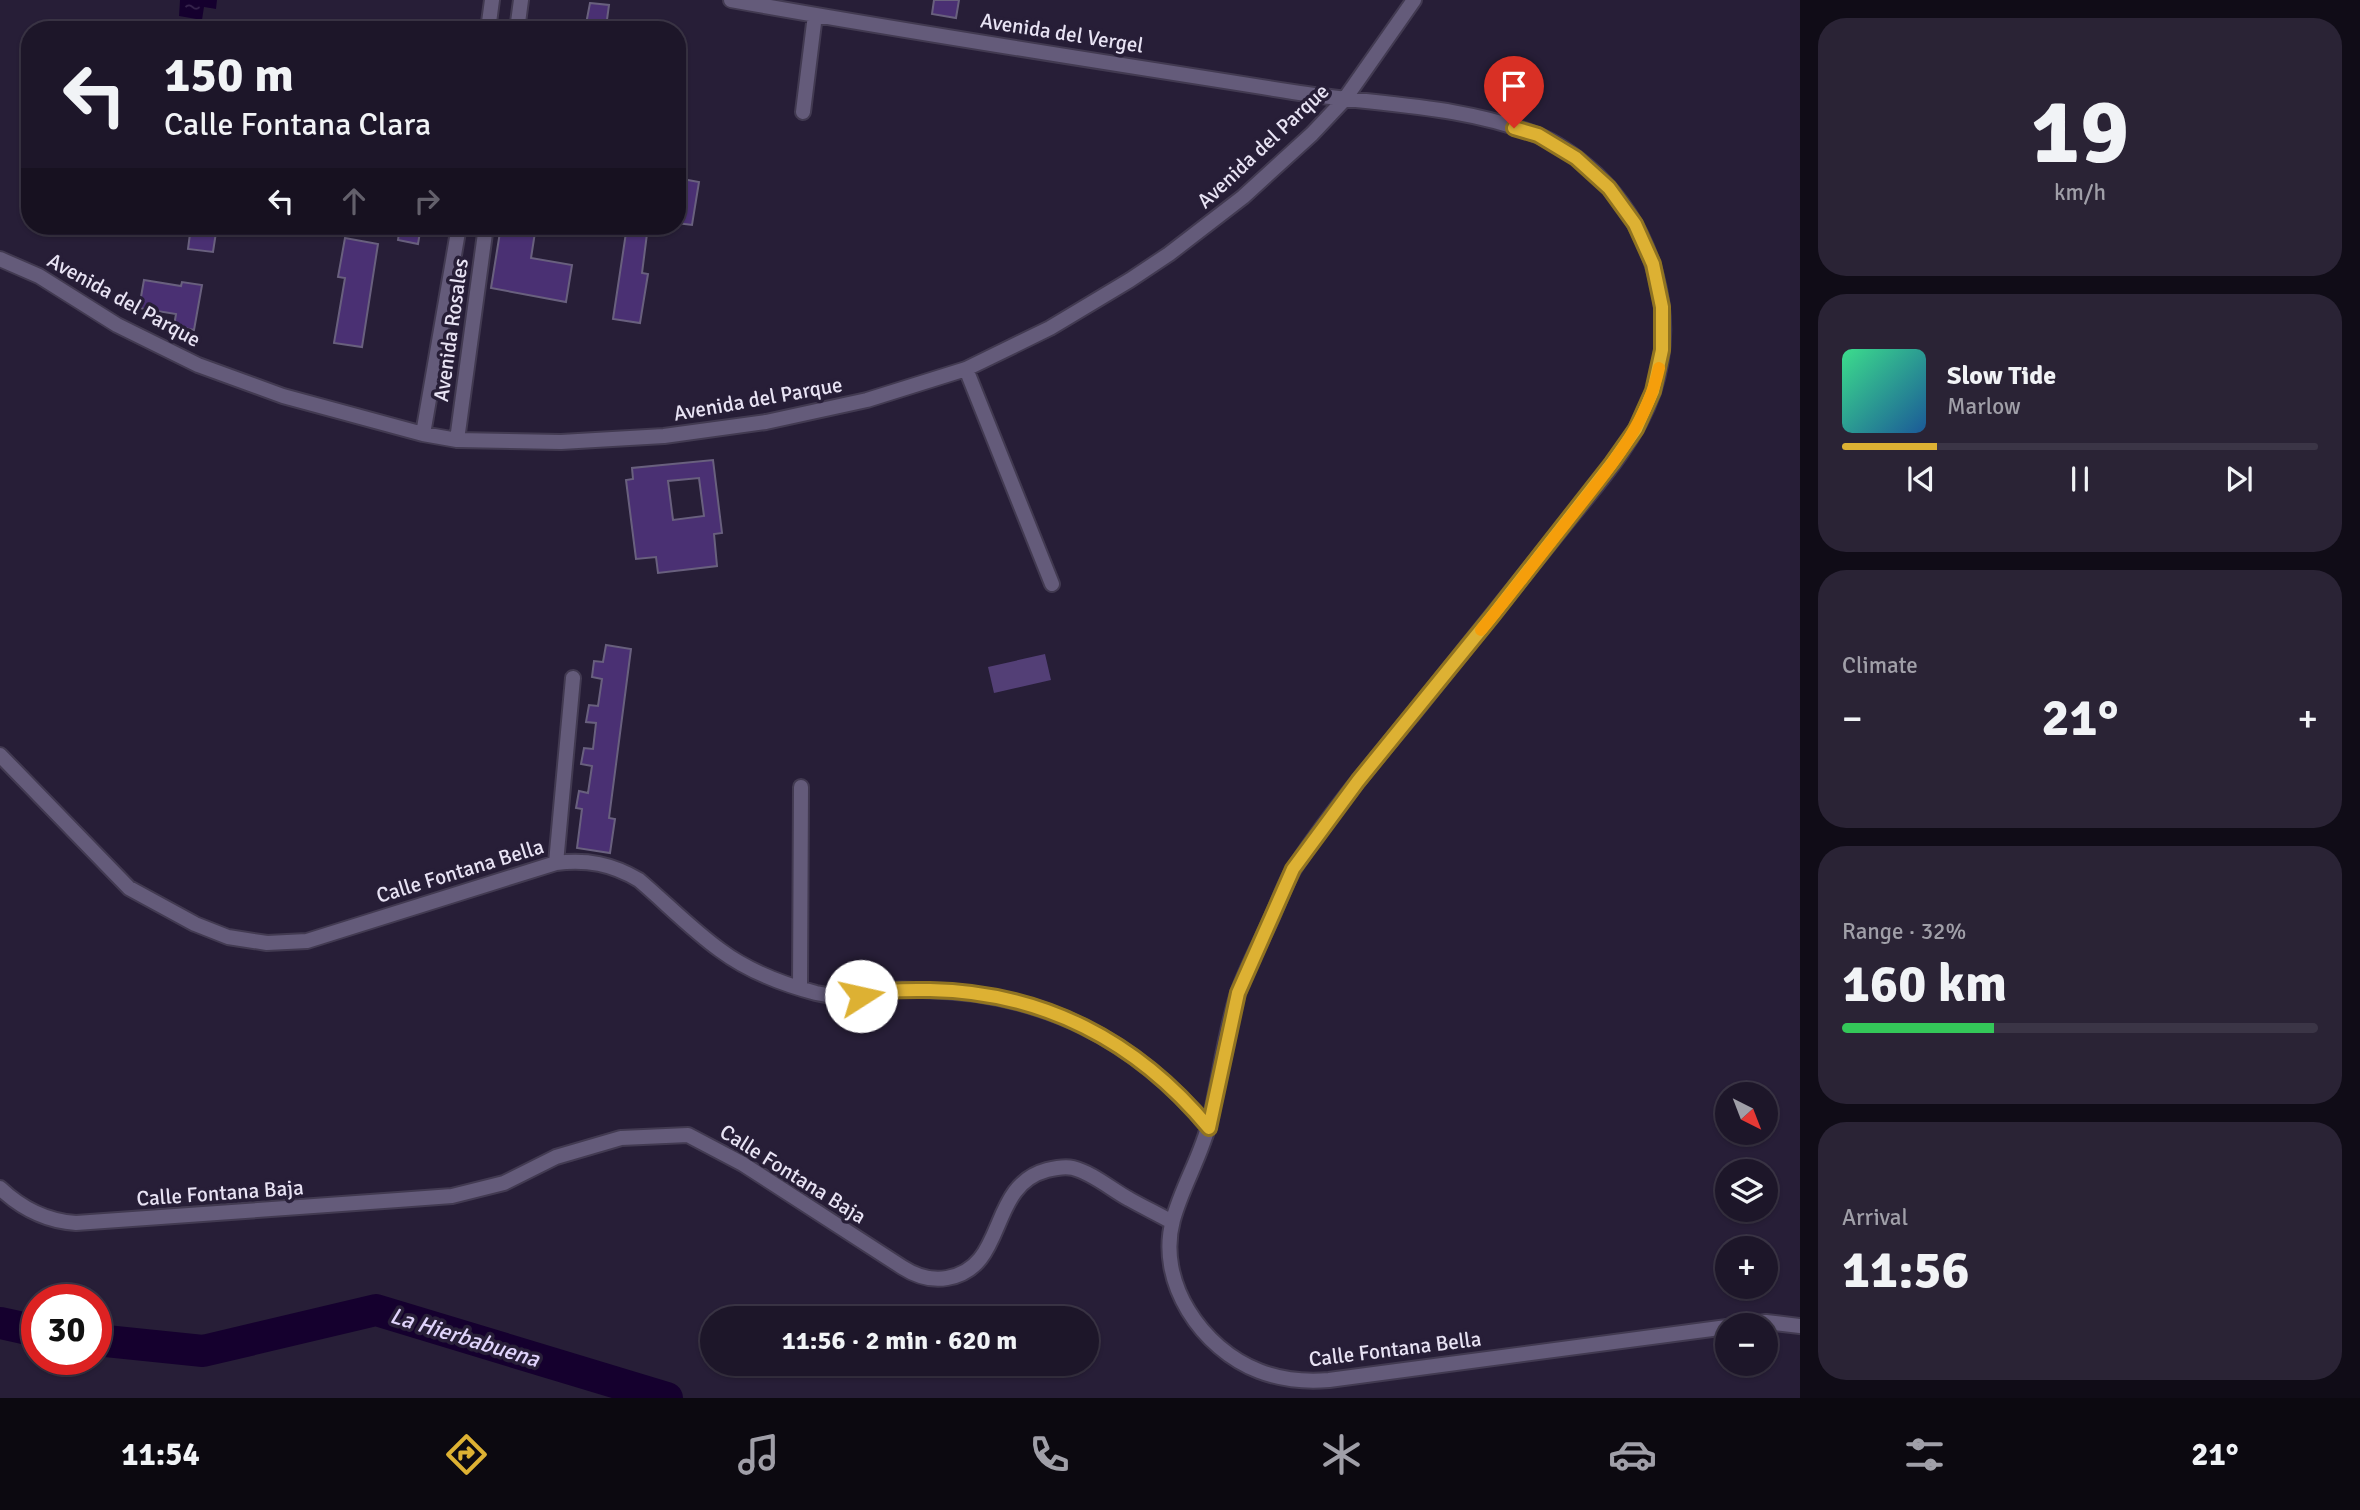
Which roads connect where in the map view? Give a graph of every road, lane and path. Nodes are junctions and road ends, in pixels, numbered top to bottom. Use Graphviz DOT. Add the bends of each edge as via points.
graph roads {
  1 [pos="492,0"];
  2 [pos="521,0"];
  3 [pos="732,0"];
  4 [pos="1415,0"];
  5 [pos="815,15"];
  6 [pos="489,21"];
  7 [pos="518,21"];
  8 [pos="1344,100"];
  9 [pos="803,112"];
  10 [pos="457,235"];
  11 [pos="485,235"];
  12 [pos="0,259"];
  13 [pos="966,369"];
  14 [pos="423,434"];
  15 [pos="457,440"];
  16 [pos="1052,584"];
  17 [pos="573,678"];
  18 [pos="0,755"];
  19 [pos="801,787"];
  20 [pos="556,863"];
  21 [pos="800,988"];
  22 [pos="1209,1128"];
  23 [pos="0,1188"];
  24 [pos="1172,1222"];
  25 [pos="1778,1323"];
  26 [pos="1800,1326"];
  27 [pos="1715,1329"];
  1 -- 6 [label="street"];
  2 -- 7 [label="street"];
  3 -- 5 [label="street, Avenida del Vergel"];
  4 -- 8 [label="street, Avenida del Parque"];
  5 -- 8 [label="street, Avenida del Vergel"];
  5 -- 9 [label="street"];
  8 -- 13 [label="street, Avenida del Parque" via="1261,181 1169,254 1060,323"];
  8 -- 22 [label="street, Avenida del Vergel" via="1467,115 1538,135 1576,158 1609,188 1645,244 1659,286 1662,350 1653,391 1624,446 1293,869 1238,993"];
  10 -- 14 [label="street, Avenida Rosales"];
  11 -- 15 [label="street, Avenida Rosales"];
  12 -- 14 [label="street, Avenida del Parque" via="198,365 283,396"];
  13 -- 15 [label="street, Avenida del Parque" via="817,412 715,430 612,440"];
  13 -- 16 [label="street"];
  14 -- 15 [label="street, Avenida del Parque"];
  17 -- 20 [label="street"];
  18 -- 20 [label="street, Calle Fontana Bella" via="129,888 195,925 248,941 307,941"];
  19 -- 21 [label="street"];
  20 -- 21 [label="street, Calle Fontana Bella" via="593,862 626,873 721,951 755,971"];
  21 -- 22 [label="street, Calle Fontana Bella" via="842,997 895,989 949,990 1001,997 1052,1012 1102,1035 1149,1067"];
  22 -- 24 [label="street, Calle Fontana Bella"];
  23 -- 24 [label="street, Calle Fontana Baja" via="38,1215 76,1223 344,1205 452,1196 504,1183 556,1157 621,1138 688,1135 743,1164 902,1267 931,1279 962,1274 979,1262 1010,1196 1025,1181 1053,1168 1074,1168"];
  24 -- 27 [label="street, Calle Fontana Bella" via="1171,1265 1191,1316 1229,1355 1277,1377 1311,1382"];
  25 -- 26 [label="street"];
}
